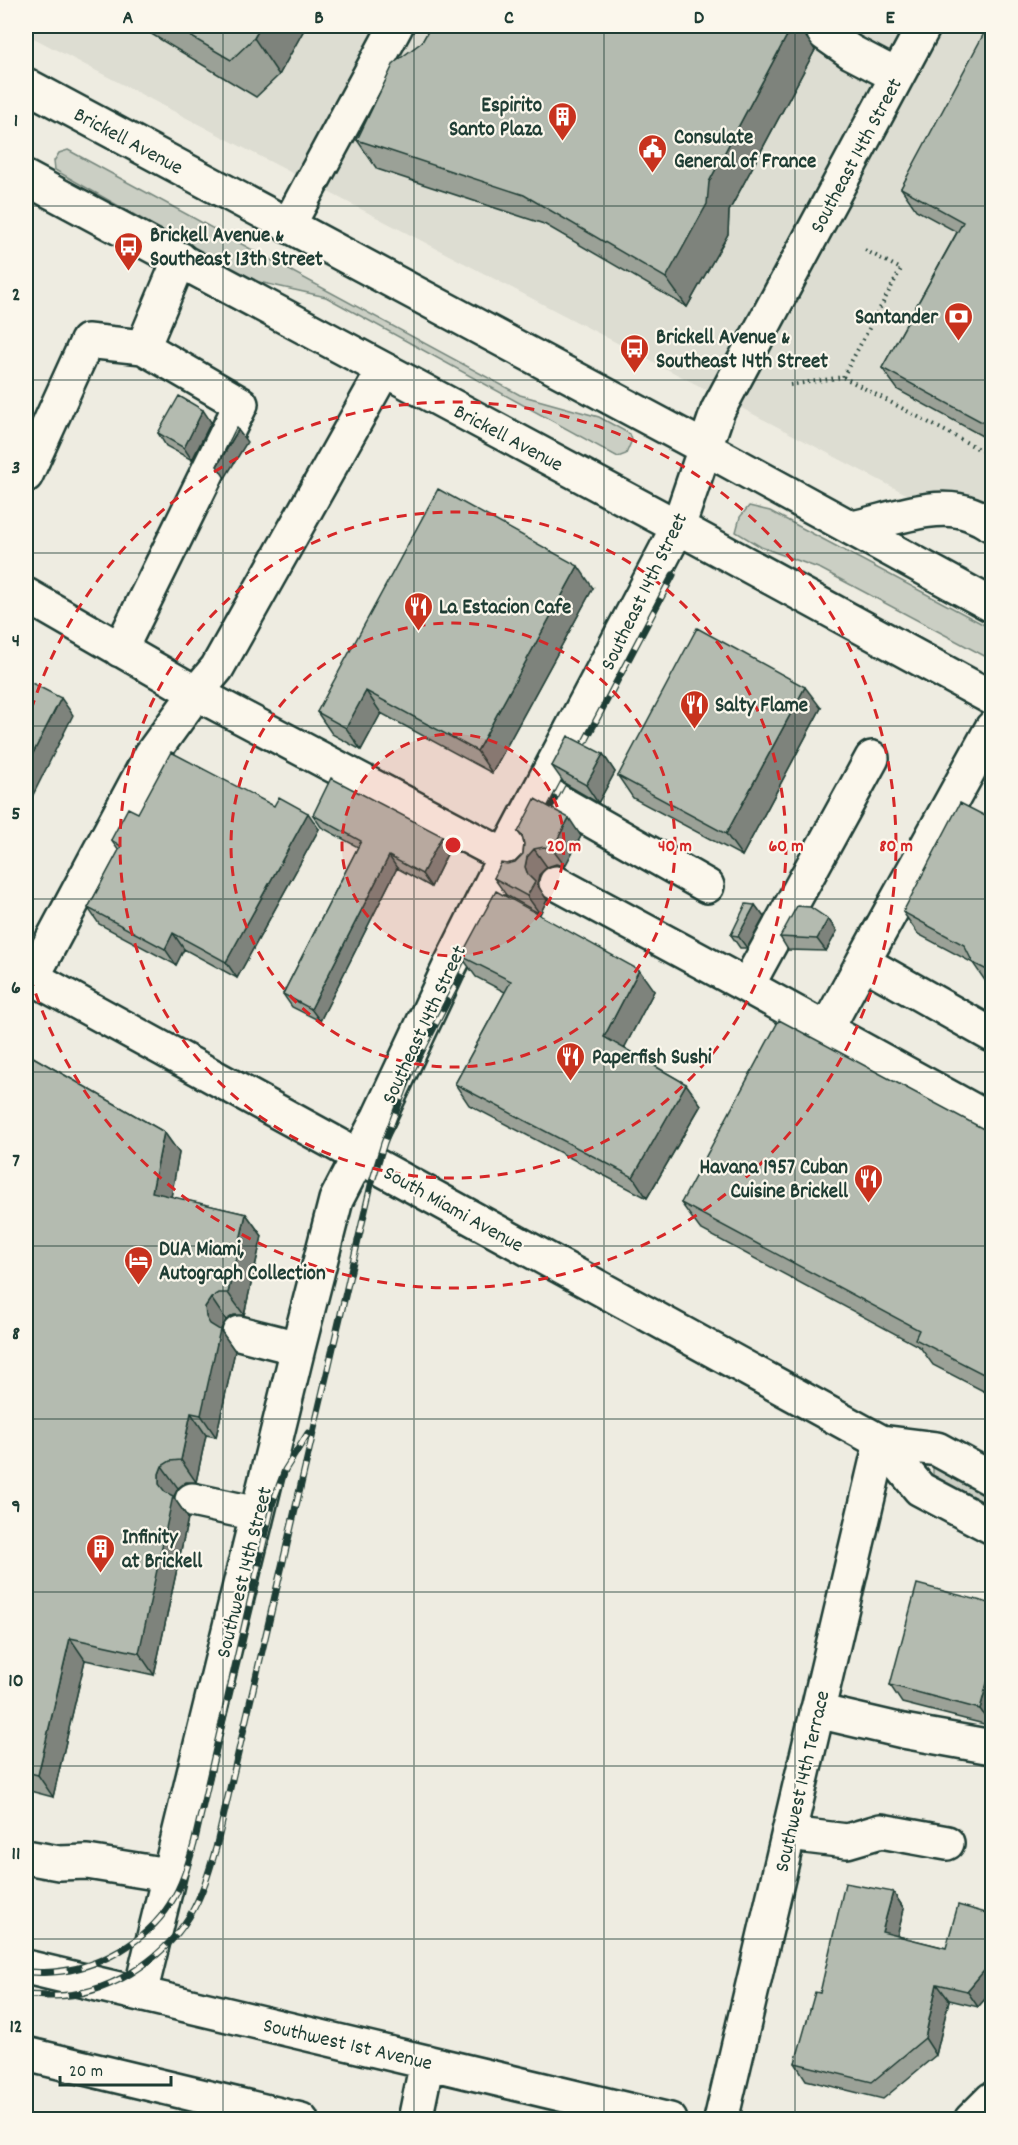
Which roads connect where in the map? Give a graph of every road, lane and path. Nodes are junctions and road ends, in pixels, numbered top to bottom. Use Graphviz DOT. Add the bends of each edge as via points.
graph roads {
  1 [pos="396,26"];
  2 [pos="924,26"];
  3 [pos="824,33"];
  4 [pos="897,76"];
  5 [pos="26,85"];
  6 [pos="26,178"];
  7 [pos="288,226"];
  8 [pos="861,248"];
  9 [pos="180,259"];
  10 [pos="143,347"];
  11 [pos="384,370"];
  12 [pos="843,377"];
  13 [pos="790,385"];
  14 [pos="705,448"];
  15 [pos="993,456"];
  16 [pos="26,475"];
  17 [pos="993,525"];
  18 [pos="678,527"];
  19 [pos="852,528"];
  20 [pos="26,595"];
  21 [pos="993,605"];
  22 [pos="120,650"];
  23 [pos="196,693"];
  24 [pos="993,698"];
  25 [pos="993,728"];
  26 [pos="872,758"];
  27 [pos="540,791"];
  28 [pos="512,860"];
  29 [pos="556,883"];
  30 [pos="707,886"];
  31 [pos="862,962"];
  32 [pos="29,976"];
  33 [pos="747,986"];
  34 [pos="826,1030"];
  35 [pos="993,1035"];
  36 [pos="993,1121"];
  37 [pos="359,1156"];
  38 [pos="239,1333"];
  39 [pos="298,1348"];
  40 [pos="881,1442"];
  41 [pos="993,1479"];
  42 [pos="192,1500"];
  43 [pos="257,1514"];
  44 [pos="993,1527"];
  45 [pos="818,1711"];
  46 [pos="993,1747"];
  47 [pos="789,1834"];
  48 [pos="947,1844"];
  49 [pos="26,1857"];
  50 [pos="168,1875"];
  51 [pos="26,1967"];
  52 [pos="140,1994"];
  53 [pos="26,2054"];
  54 [pos="427,2062"];
  55 [pos="993,2099"];
  56 [pos="301,2120"];
  57 [pos="416,2120"];
  58 [pos="670,2120"];
  59 [pos="721,2120"];
  60 [pos="971,2120"];
  1 -- 7 [label="street"];
  2 -- 4 [label="street, Southeast 14th Street"];
  3 -- 4 [label="street"];
  4 -- 14 [label="street, Southeast 14th Street" via="718,410"];
  5 -- 7 [label="street, Brickell Avenue"];
  6 -- 9 [label="street, Brickell Avenue"];
  7 -- 14 [label="street, Brickell Avenue"];
  8 -- 12 [label="path" via="901,269"];
  9 -- 10 [label="street"];
  9 -- 11 [label="street, Brickell Avenue"];
  10 -- 16 [label="street" via="87,341"];
  10 -- 22 [label="street" via="241,404"];
  11 -- 18 [label="street, Brickell Avenue"];
  11 -- 23 [label="street" via="217,668"];
  12 -- 13 [label="path"];
  12 -- 15 [label="path"];
  14 -- 18 [label="street, Southeast 14th Street"];
  14 -- 19 [label="street, Brickell Avenue"];
  17 -- 19 [label="street" via="969,513 941,509 916,511"];
  18 -- 24 [label="street, Brickell Avenue"];
  18 -- 27 [label="street, Southeast 14th Street"];
  19 -- 21 [label="street, Brickell Avenue"];
  20 -- 22 [label="street"];
  22 -- 23 [label="street"];
  23 -- 28 [label="street"];
  23 -- 32 [label="street" via="151,755"];
  25 -- 31 [label="street"];
  26 -- 33 [label="street"];
  27 -- 28 [label="street, Southeast 14th Street"];
  27 -- 30 [label="street"];
  28 -- 37 [label="street, Southeast 14th Street" via="445,975"];
  29 -- 33 [label="street"];
  31 -- 34 [label="street"];
  31 -- 35 [label="street"];
  32 -- 37 [label="street, South Miami Avenue"];
  33 -- 34 [label="street"];
  34 -- 36 [label="street"];
  37 -- 39 [label="street, Southwest 14th Street" via="336,1200"];
  37 -- 40 [label="street, South Miami Avenue"];
  38 -- 39 [label="street"];
  39 -- 43 [label="street, Southwest 14th Street"];
  40 -- 41 [label="street, South Miami Avenue" via="937,1449"];
  40 -- 44 [label="street, South Miami Avenue" via="920,1489"];
  40 -- 45 [label="street, Southwest 14th Terrace"];
  42 -- 43 [label="street"];
  43 -- 50 [label="street, Southwest 14th Street"];
  45 -- 46 [label="street"];
  45 -- 47 [label="street, Southwest 14th Terrace"];
  47 -- 48 [label="street" via="847,1841 881,1831"];
  47 -- 59 [label="street, Southwest 14th Terrace"];
  49 -- 50 [label="street"];
  50 -- 52 [label="street, Southwest 14th Street"];
  51 -- 52 [label="street, Southwest 1st Avenue"];
  52 -- 54 [label="street, Southwest 1st Avenue"];
  53 -- 56 [label="street"];
  54 -- 57 [label="street"];
  54 -- 58 [label="street, Southwest 1st Avenue"];
  55 -- 60 [label="street"];
}
